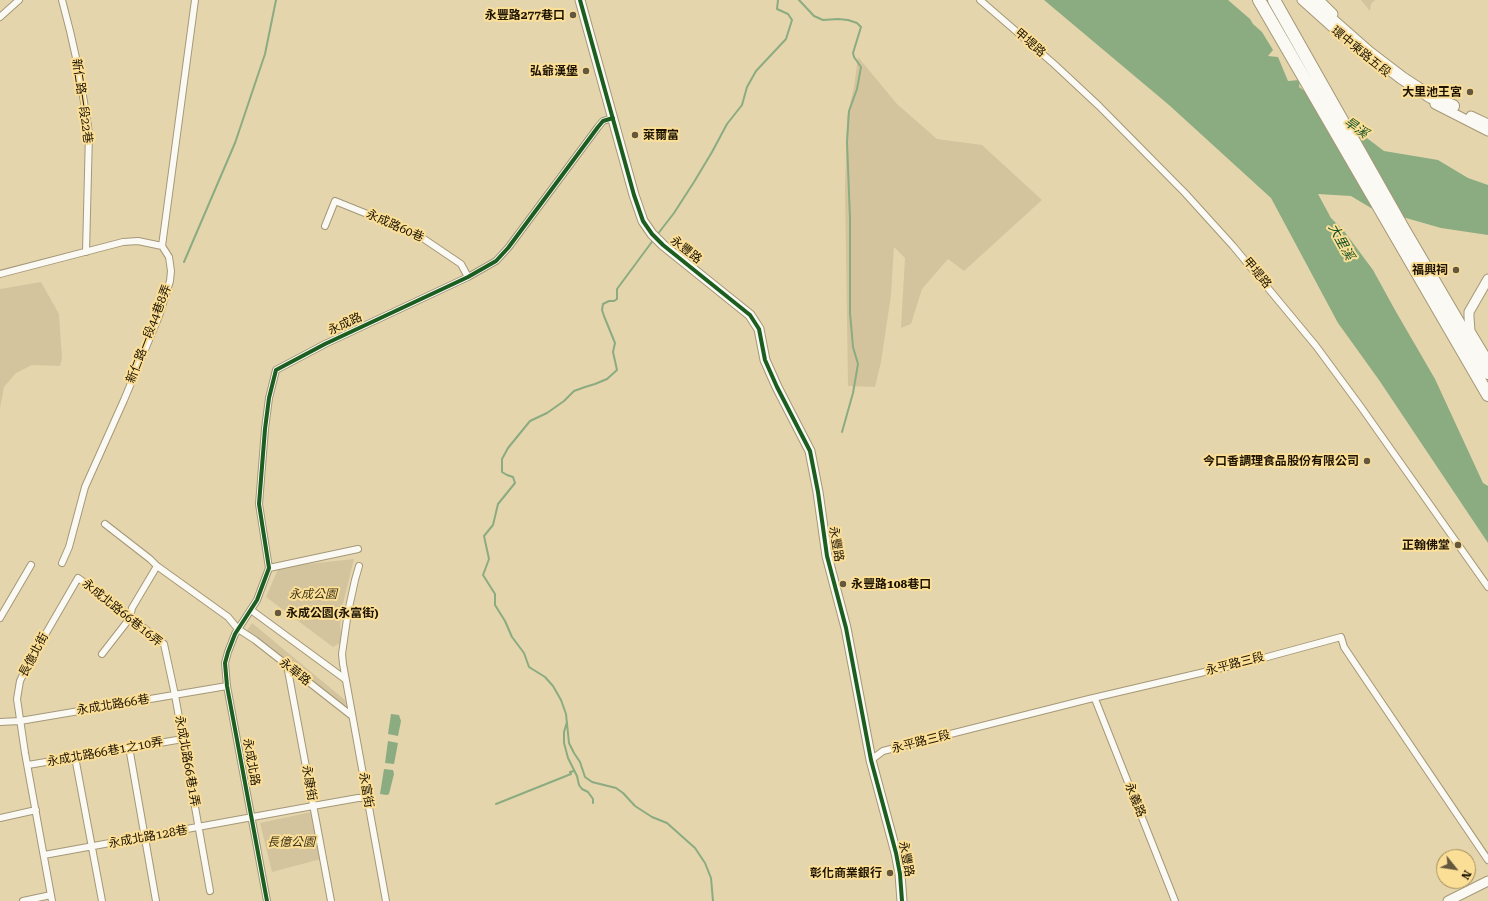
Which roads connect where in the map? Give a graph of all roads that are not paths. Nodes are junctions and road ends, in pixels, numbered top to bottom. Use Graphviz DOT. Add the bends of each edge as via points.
graph roads {
  1 [pos="19,0"];
  2 [pos="62,0"];
  3 [pos="195,0"];
  4 [pos="580,0"];
  5 [pos="980,0"];
  6 [pos="1259,0"];
  7 [pos="1274,0"];
  8 [pos="1302,0"];
  9 [pos="1309,0"];
  10 [pos="1319,0"];
  11 [pos="0,17"];
  12 [pos="1453,106"];
  13 [pos="612,118"];
  14 [pos="1488,124"];
  15 [pos="1488,131"];
  16 [pos="325,226"];
  17 [pos="162,246"];
  18 [pos="86,252"];
  19 [pos="0,274"];
  20 [pos="468,277"];
  21 [pos="1488,278"];
  22 [pos="1488,361"];
  23 [pos="1488,373"];
  24 [pos="1488,395"];
  25 [pos="105,524"];
  26 [pos="358,550"];
  27 [pos="62,563"];
  28 [pos="31,565"];
  29 [pos="157,566"];
  30 [pos="359,566"];
  31 [pos="269,568"];
  32 [pos="78,578"];
  33 [pos="1488,587"];
  34 [pos="251,610"];
  35 [pos="0,618"];
  36 [pos="130,618"];
  37 [pos="238,629"];
  38 [pos="102,654"];
  39 [pos="287,665"];
  40 [pos="345,679"];
  41 [pos="227,686"];
  42 [pos="175,695"];
  43 [pos="1096,698"];
  44 [pos="352,716"];
  45 [pos="20,721"];
  46 [pos="0,722"];
  47 [pos="183,739"];
  48 [pos="129,747"];
  49 [pos="75,757"];
  50 [pos="871,760"];
  51 [pos="28,765"];
  52 [pos="368,798"];
  53 [pos="313,806"];
  54 [pos="36,810"];
  55 [pos="0,818"];
  56 [pos="251,818"];
  57 [pos="200,827"];
  58 [pos="145,837"];
  59 [pos="92,847"];
  60 [pos="44,855"];
  61 [pos="1488,860"];
  62 [pos="1488,881"];
  63 [pos="210,891"];
  64 [pos="52,898"];
  65 [pos="23,901"];
  66 [pos="102,901"];
  67 [pos="156,901"];
  68 [pos="267,901"];
  69 [pos="331,901"];
  70 [pos="386,901"];
  71 [pos="902,901"];
  72 [pos="1175,901"];
  73 [pos="1448,901"];
  1 -- 11 [label="street"];
  2 -- 18 [label="street, 新仁路一段22巷" via="79,71 89,133"];
  3 -- 17 [label="street"];
  4 -- 13 [label="street, 永豐路"];
  5 -- 33 [label="street, 甲堤路" via="1099,106 1185,192 1233,246 1282,303 1361,407"];
  6 -- 24 [label="highway"];
  7 -- 23 [label="highway"];
  8 -- 15 [label="street, 環中東路五段" via="1327,24 1391,76 1426,100"];
  9 -- 12 [label="highway" via="1402,78 1432,98"];
  10 -- 12 [label="street, 環中東路五段" via="1370,48"];
  12 -- 14 [label="street, 環中東路五段"];
  13 -- 20 [label="street, 永成路" via="603,121 598,127 502,256"];
  13 -- 50 [label="street, 永豐路" via="639,213 655,237 750,315 759,329 766,360 777,387 810,451 827,556 846,628"];
  16 -- 20 [label="street, 永成路60巷" via="335,201 424,239 461,264"];
  17 -- 18 [label="street" via="138,241 123,242"];
  17 -- 27 [label="street, 新仁路一段44巷8弄" via="169,258 171,271 165,298 124,400 85,487 69,547"];
  18 -- 19 [label="street"];
  20 -- 31 [label="street, 永成路" via="276,370 265,429 259,504"];
  21 -- 22 [label="street" via="1469,312 1470,331"];
  25 -- 29 [label="street"];
  26 -- 31 [label="street"];
  28 -- 35 [label="street"];
  29 -- 36 [label="street" via="132,608"];
  29 -- 37 [label="street" via="228,617"];
  30 -- 40 [label="street, 永富街" via="344,634 342,654"];
  31 -- 34 [label="street, 永成路"];
  32 -- 36 [label="street, 永成北路66巷16弄"];
  32 -- 45 [label="street, 長億北街" via="22,675 18,699"];
  34 -- 37 [label="street, 永成路"];
  34 -- 40 [label="street"];
  36 -- 38 [label="street"];
  36 -- 42 [label="street, 永成北路66巷16弄" via="164,644"];
  37 -- 39 [label="street, 永華路"];
  37 -- 41 [label="street, 永成北路" via="228,652"];
  39 -- 44 [label="street, 永華路"];
  39 -- 53 [label="street, 永康街"];
  40 -- 44 [label="street, 永富街"];
  41 -- 42 [label="street, 永成北路66巷"];
  41 -- 56 [label="street, 永成北路"];
  42 -- 45 [label="street, 永成北路66巷"];
  42 -- 47 [label="street, 永成北路66巷1弄"];
  43 -- 50 [label="street, 永平路三段" via="883,751"];
  43 -- 61 [label="street, 永平路三段" via="1341,637 1342,644"];
  43 -- 72 [label="street, 永義路"];
  44 -- 52 [label="street, 永富街"];
  45 -- 46 [label="street, 永成北路66巷"];
  45 -- 51 [label="street, 長億北街"];
  47 -- 48 [label="street, 永成北路66巷1之10弄"];
  47 -- 57 [label="street, 永成北路66巷1弄"];
  48 -- 49 [label="street, 永成北路66巷1之10弄"];
  48 -- 58 [label="street"];
  49 -- 51 [label="street, 永成北路66巷1之10弄"];
  49 -- 59 [label="street"];
  50 -- 71 [label="street, 永豐路" via="896,853"];
  51 -- 54 [label="street, 長億北街"];
  52 -- 53 [label="street, 永成北路128巷"];
  52 -- 70 [label="street, 永富街"];
  53 -- 56 [label="street, 永成北路128巷"];
  53 -- 69 [label="street, 永康街"];
  54 -- 55 [label="street"];
  54 -- 60 [label="street, 長億北街"];
  56 -- 57 [label="street, 永成北路128巷"];
  56 -- 68 [label="street, 永成北路"];
  57 -- 58 [label="street, 永成北路128巷"];
  57 -- 63 [label="street, 永成北路66巷1弄"];
  58 -- 59 [label="street, 永成北路128巷"];
  58 -- 67 [label="street"];
  59 -- 60 [label="street, 永成北路128巷"];
  59 -- 66 [label="street"];
  60 -- 64 [label="street, 長億北街"];
  62 -- 73 [label="street"];
  64 -- 65 [label="street, 長億北街"];
}
